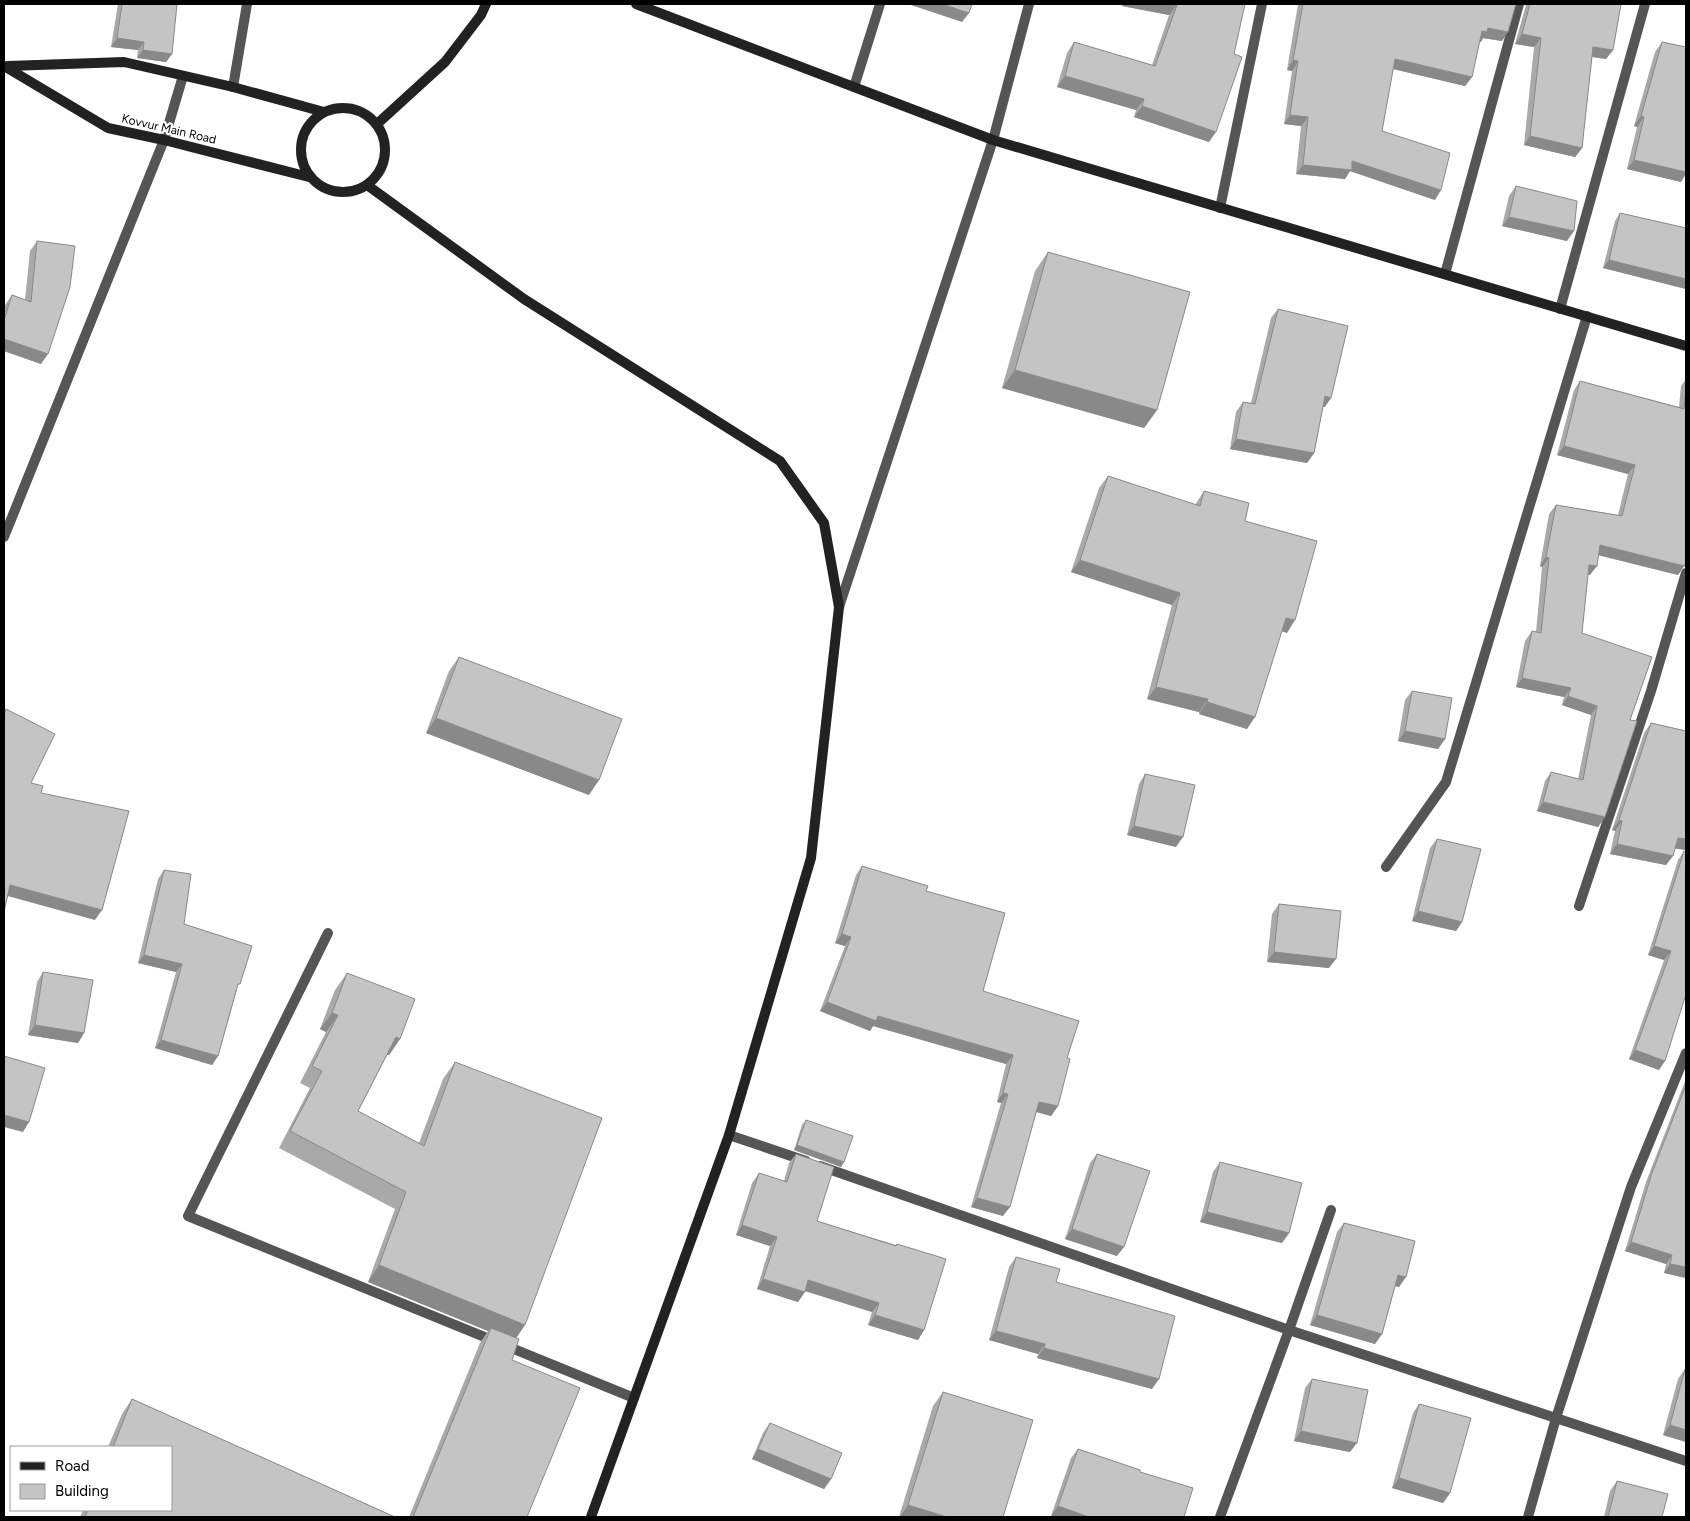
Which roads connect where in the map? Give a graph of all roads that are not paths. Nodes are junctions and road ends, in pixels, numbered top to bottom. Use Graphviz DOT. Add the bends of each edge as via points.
graph roads {
  1 [pos="247,4"];
  2 [pos="486,4"];
  3 [pos="636,4"];
  4 [pos="880,4"];
  5 [pos="1029,4"];
  6 [pos="1262,4"];
  7 [pos="1519,4"];
  8 [pos="1645,4"];
  9 [pos="5,66"];
  10 [pos="183,76"];
  11 [pos="233,87"];
  12 [pos="854,87"];
  13 [pos="324,112"];
  14 [pos="377,124"];
  15 [pos="164,140"];
  16 [pos="993,140"];
  17 [pos="309,177"];
  18 [pos="367,185"];
  19 [pos="1220,208"];
  20 [pos="1445,274"];
  21 [pos="1560,309"];
  22 [pos="1587,316"];
  23 [pos="1686,346"];
  24 [pos="4,537"];
  25 [pos="1686,573"];
  26 [pos="839,607"];
  27 [pos="1386,867"];
  28 [pos="1579,906"];
  29 [pos="328,933"];
  30 [pos="1686,1053"];
  31 [pos="730,1134"];
  32 [pos="1331,1210"];
  33 [pos="1289,1330"];
  34 [pos="634,1398"];
  35 [pos="1556,1418"];
  36 [pos="1686,1461"];
  37 [pos="591,1517"];
  38 [pos="1220,1517"];
  39 [pos="1528,1517"];
  1 -- 11 [label="street"];
  2 -- 14 [label="main road" via="482,15 445,62"];
  3 -- 12 [label="main road"];
  4 -- 12 [label="street"];
  5 -- 16 [label="street"];
  6 -- 19 [label="street"];
  7 -- 20 [label="street"];
  8 -- 21 [label="street"];
  9 -- 10 [label="main road, Kovvur Main Road" via="124,62"];
  9 -- 15 [label="main road, Kovvur Main Road" via="108,128"];
  10 -- 11 [label="main road, Kovvur Main Road"];
  10 -- 15 [label="street"];
  11 -- 13 [label="main road, Kovvur Main Road"];
  12 -- 16 [label="main road"];
  13 -- 14 [label="main road" via="353,108"];
  13 -- 17 [label="main road" via="305,132 301,147 302,163"];
  14 -- 18 [label="main road" via="384,137 386,151 377,176"];
  15 -- 17 [label="main road, Kovvur Main Road"];
  15 -- 24 [label="street"];
  16 -- 19 [label="main road"];
  16 -- 26 [label="street"];
  17 -- 18 [label="main road" via="328,190 342,192 355,191"];
  18 -- 26 [label="main road" via="524,299 780,461 824,524"];
  19 -- 20 [label="main road"];
  20 -- 21 [label="main road"];
  21 -- 22 [label="main road"];
  22 -- 23 [label="main road"];
  22 -- 27 [label="street" via="1446,782"];
  25 -- 28 [label="street" via="1651,691"];
  26 -- 31 [label="main road" via="811,858"];
  29 -- 34 [label="street" via="188,1216"];
  30 -- 35 [label="street" via="1631,1187"];
  31 -- 33 [label="street"];
  31 -- 34 [label="main road"];
  32 -- 33 [label="street"];
  33 -- 35 [label="street"];
  33 -- 38 [label="street"];
  34 -- 37 [label="main road"];
  35 -- 36 [label="street"];
  35 -- 39 [label="street"];
}
